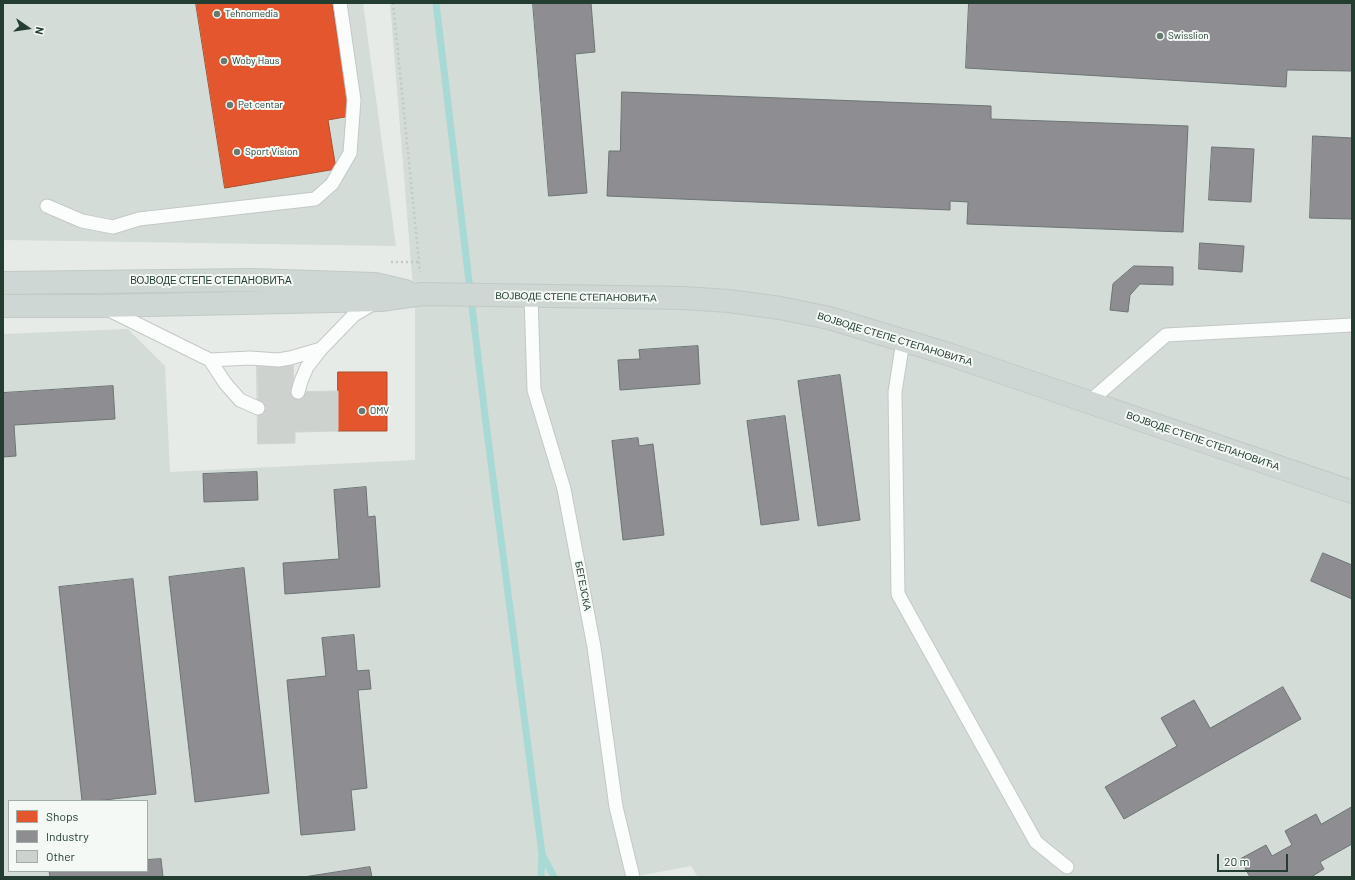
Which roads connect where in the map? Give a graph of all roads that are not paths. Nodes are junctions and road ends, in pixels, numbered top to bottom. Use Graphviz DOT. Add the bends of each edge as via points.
graph roads {
  1 [pos="340,3"];
  2 [pos="48,206"];
  3 [pos="3,283"];
  4 [pos="424,294"];
  5 [pos="522,296"];
  6 [pos="381,300"];
  7 [pos="3,306"];
  8 [pos="100,306"];
  9 [pos="1352,325"];
  10 [pos="903,341"];
  11 [pos="321,349"];
  12 [pos="210,360"];
  13 [pos="298,392"];
  14 [pos="1089,402"];
  15 [pos="258,408"];
  16 [pos="1352,492"];
  17 [pos="1066,867"];
  18 [pos="634,877"];
  1 -- 2 [label="lane" via="354,100 350,153 332,184 315,199 139,220 113,227 82,221"];
  3 -- 4 [label="main road, ВОЈВОДЕ СТЕПЕ СТЕПАНОВИЋА" via="252,280 376,284"];
  4 -- 5 [label="main road, ВОЈВОДЕ СТЕПЕ СТЕПАНОВИЋА"];
  4 -- 6 [label="main road, ВОЈВОДЕ СТЕПЕ СТЕПАНОВИЋА"];
  5 -- 10 [label="main road, ВОЈВОДЕ СТЕПЕ СТЕПАНОВИЋА" via="729,301 829,318"];
  5 -- 18 [label="lane, БЕГЕЈСКА" via="534,390 564,489 594,647 616,807"];
  6 -- 8 [label="main road, ВОЈВОДЕ СТЕПЕ СТЕПАНОВИЋА"];
  6 -- 11 [label="lane" via="354,315"];
  7 -- 8 [label="main road, ВОЈВОДЕ СТЕПЕ СТЕПАНОВИЋА"];
  8 -- 12 [label="lane"];
  9 -- 14 [label="lane" via="1166,335"];
  10 -- 14 [label="main road, ВОЈВОДЕ СТЕПЕ СТЕПАНОВИЋА"];
  10 -- 17 [label="lane" via="895,392 898,594 1036,842"];
  11 -- 12 [label="lane" via="278,360"];
  11 -- 13 [label="lane" via="307,367"];
  12 -- 15 [label="lane" via="240,400"];
  14 -- 16 [label="main road, ВОЈВОДЕ СТЕПЕ СТЕПАНОВИЋА"];
}
